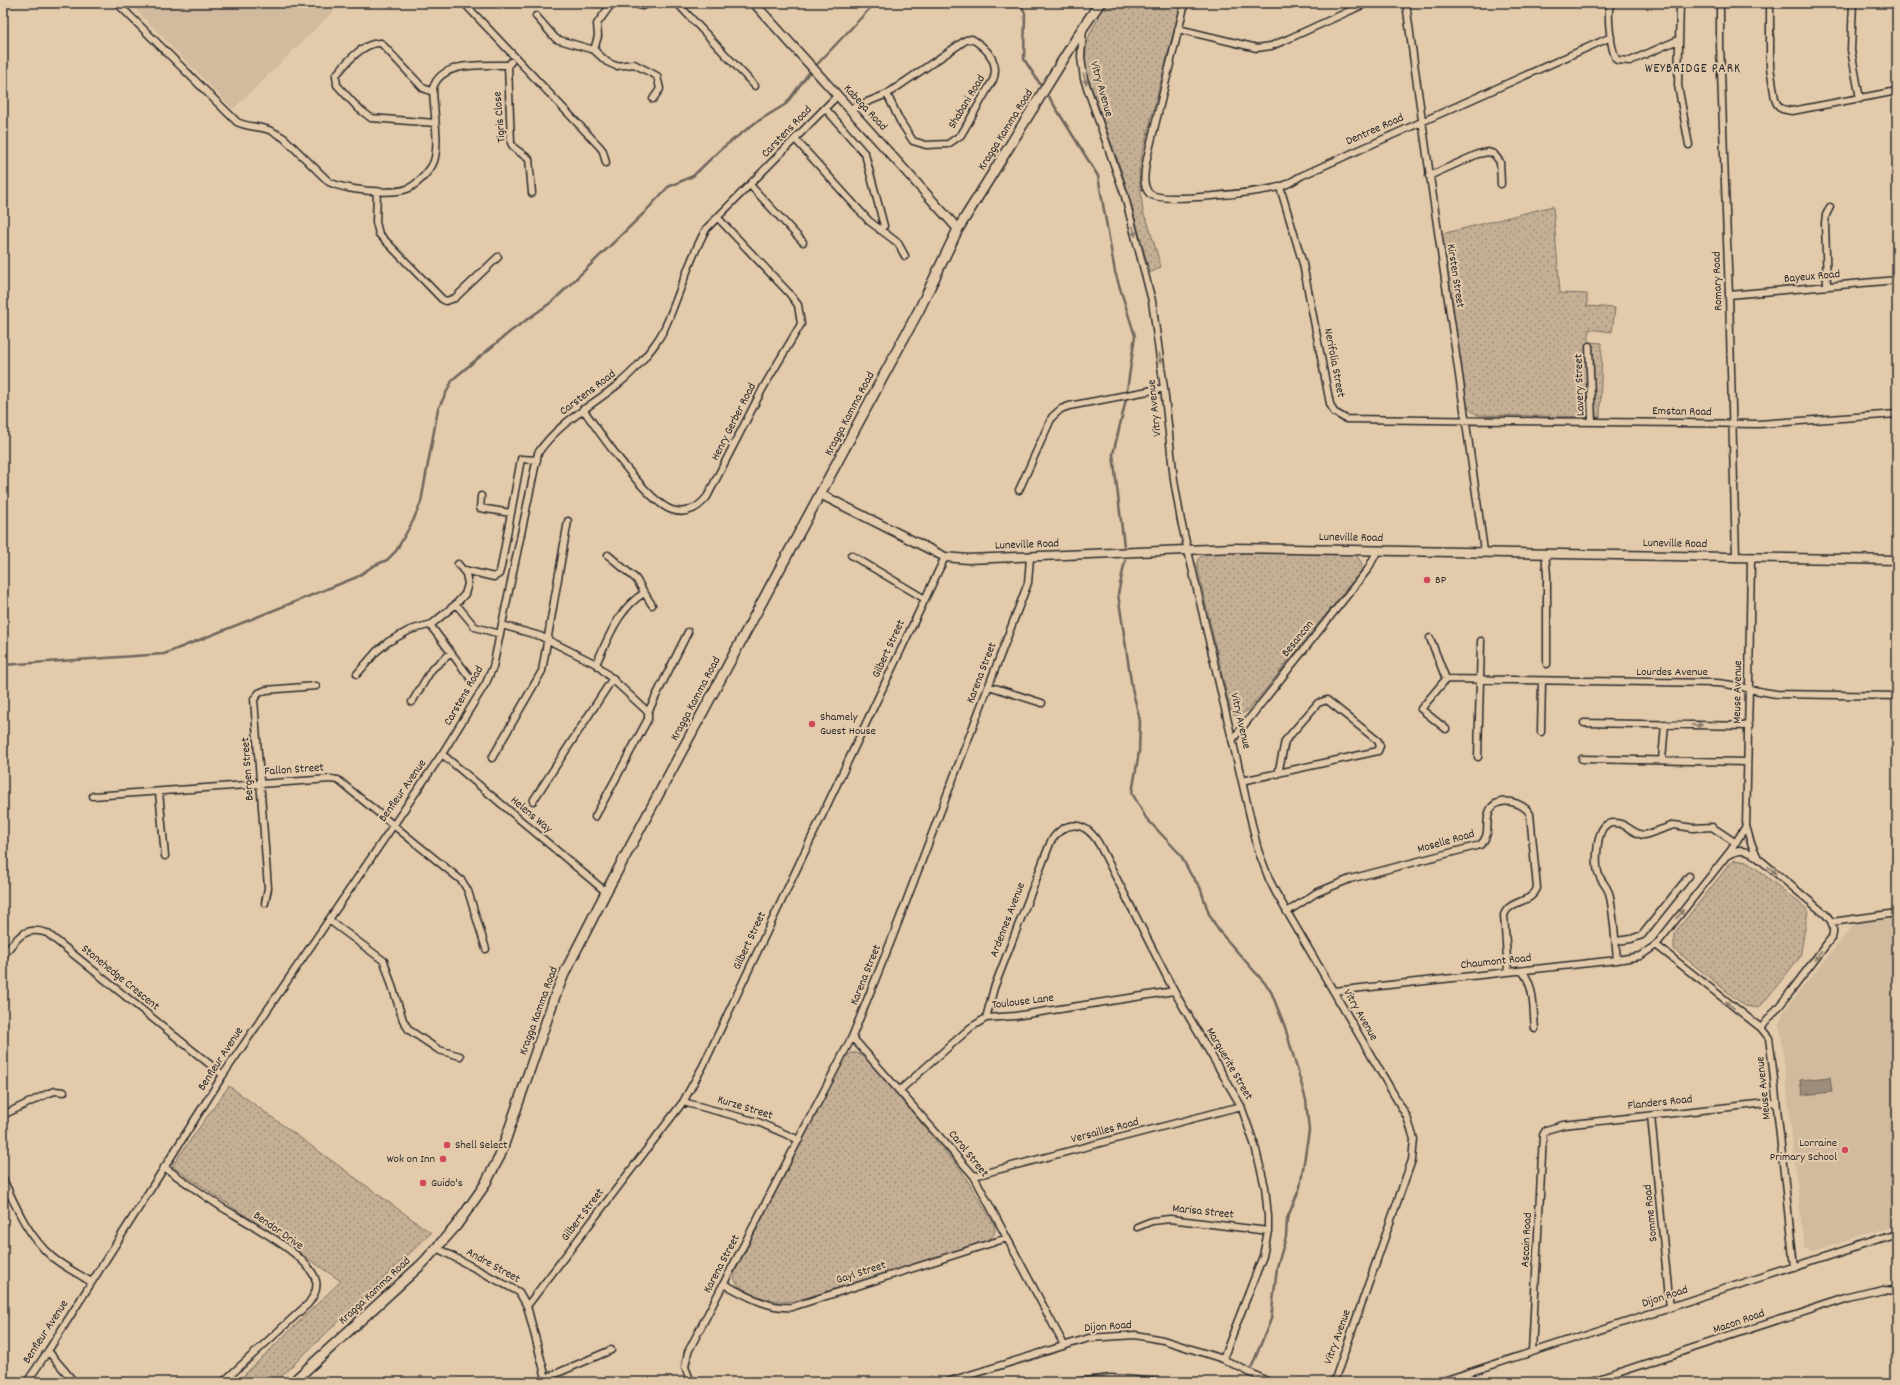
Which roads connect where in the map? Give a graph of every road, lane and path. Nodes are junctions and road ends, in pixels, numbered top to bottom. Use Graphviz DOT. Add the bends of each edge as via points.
graph roads {
  1 [pos="117,3"];
  2 [pos="464,3"];
  3 [pos="612,3"];
  4 [pos="633,3"];
  5 [pos="652,3"];
  6 [pos="677,3"];
  7 [pos="754,3"];
  8 [pos="1100,3"];
  9 [pos="1184,3"];
  10 [pos="1367,3"];
  11 [pos="1406,3"];
  12 [pos="1611,3"];
  13 [pos="1680,3"];
  14 [pos="1720,3"];
  15 [pos="1770,3"];
  16 [pos="1853,3"];
  17 [pos="536,16"];
  18 [pos="1084,26"];
  19 [pos="1178,29"];
  20 [pos="1611,37"];
  21 [pos="1678,40"];
  22 [pos="594,50"];
  23 [pos="515,58"];
  24 [pos="508,64"];
  25 [pos="755,86"];
  26 [pos="1897,91"];
  27 [pos="433,92"];
  28 [pos="834,93"];
  29 [pos="887,94"];
  30 [pos="1860,99"];
  31 [pos="653,100"];
  32 [pos="825,108"];
  33 [pos="850,109"];
  34 [pos="1421,122"];
  35 [pos="435,123"];
  36 [pos="794,139"];
  37 [pos="1689,145"];
  38 [pos="606,163"];
  39 [pos="1429,176"];
  40 [pos="1501,184"];
  41 [pos="750,185"];
  42 [pos="1280,187"];
  43 [pos="377,191"];
  44 [pos="532,193"];
  45 [pos="1830,208"];
  46 [pos="718,218"];
  47 [pos="880,230"];
  48 [pos="958,230"];
  49 [pos="803,242"];
  50 [pos="905,256"];
  51 [pos="498,257"];
  52 [pos="1897,280"];
  53 [pos="1827,286"];
  54 [pos="1729,295"];
  55 [pos="1589,346"];
  56 [pos="1164,388"];
  57 [pos="583,409"];
  58 [pos="1897,414"];
  59 [pos="1466,420"];
  60 [pos="1592,422"];
  61 [pos="1732,424"];
  62 [pos="537,460"];
  63 [pos="1019,490"];
  64 [pos="820,494"];
  65 [pos="480,496"];
  66 [pos="511,512"];
  67 [pos="568,521"];
  68 [pos="1187,549"];
  69 [pos="1378,550"];
  70 [pos="1484,552"];
  71 [pos="1545,553"];
  72 [pos="608,555"];
  73 [pos="851,555"];
  74 [pos="945,557"];
  75 [pos="1030,558"];
  76 [pos="1736,558"];
  77 [pos="1751,558"];
  78 [pos="1897,560"];
  79 [pos="458,564"];
  80 [pos="464,570"];
  81 [pos="644,593"];
  82 [pos="924,599"];
  83 [pos="456,604"];
  84 [pos="652,605"];
  85 [pos="502,625"];
  86 [pos="430,626"];
  87 [pos="688,632"];
  88 [pos="500,634"];
  89 [pos="1430,638"];
  90 [pos="546,639"];
  91 [pos="1481,641"];
  92 [pos="451,653"];
  93 [pos="596,664"];
  94 [pos="1547,664"];
  95 [pos="357,674"];
  96 [pos="471,678"];
  97 [pos="612,678"];
  98 [pos="1446,679"];
  99 [pos="1480,679"];
  100 [pos="1542,681"];
  101 [pos="316,686"];
  102 [pos="989,686"];
  103 [pos="1750,689"];
  104 [pos="1897,696"];
  105 [pos="412,702"];
  106 [pos="1042,703"];
  107 [pos="648,712"];
  108 [pos="1584,724"];
  109 [pos="1665,724"];
  110 [pos="1748,726"];
  111 [pos="1446,729"];
  112 [pos="1541,732"];
  113 [pos="1233,739"];
  114 [pos="442,754"];
  115 [pos="1478,757"];
  116 [pos="492,758"];
  117 [pos="1582,759"];
  118 [pos="1662,760"];
  119 [pos="1747,762"];
  120 [pos="1278,774"];
  121 [pos="1242,781"];
  122 [pos="260,783"];
  123 [pos="159,792"];
  124 [pos="93,796"];
  125 [pos="533,801"];
  126 [pos="595,817"];
  127 [pos="393,825"];
  128 [pos="1746,826"];
  129 [pos="1057,833"];
  130 [pos="1736,842"];
  131 [pos="165,856"];
  132 [pos="1725,856"];
  133 [pos="1758,858"];
  134 [pos="1689,876"];
  135 [pos="606,892"];
  136 [pos="265,903"];
  137 [pos="1287,912"];
  138 [pos="1897,913"];
  139 [pos="330,920"];
  140 [pos="1832,922"];
  141 [pos="1616,941"];
  142 [pos="1656,944"];
  143 [pos="486,949"];
  144 [pos="3,956"];
  145 [pos="1617,960"];
  146 [pos="1522,971"];
  147 [pos="1508,972"];
  148 [pos="1174,991"];
  149 [pos="1334,991"];
  150 [pos="986,1018"];
  151 [pos="1760,1028"];
  152 [pos="1535,1029"];
  153 [pos="852,1037"];
  154 [pos="460,1056"];
  155 [pos="223,1075"];
  156 [pos="900,1090"];
  157 [pos="64,1092"];
  158 [pos="682,1102"];
  159 [pos="1776,1102"];
  160 [pos="1241,1106"];
  161 [pos="3,1115"];
  162 [pos="1651,1116"];
  163 [pos="1546,1130"];
  164 [pos="799,1140"];
  165 [pos="164,1167"];
  166 [pos="974,1176"];
  167 [pos="3,1179"];
  168 [pos="1137,1227"];
  169 [pos="1268,1231"];
  170 [pos="1897,1233"];
  171 [pos="1007,1238"];
  172 [pos="437,1248"];
  173 [pos="1794,1267"];
  174 [pos="91,1282"];
  175 [pos="724,1284"];
  176 [pos="1897,1290"];
  177 [pos="527,1306"];
  178 [pos="1670,1308"];
  179 [pos="1064,1345"];
  180 [pos="611,1350"];
  181 [pos="48,1351"];
  182 [pos="1532,1352"];
  183 [pos="1223,1359"];
  184 [pos="547,1380"];
  185 [pos="1082,1381"];
  186 [pos="26,1382"];
  187 [pos="74,1382"];
  188 [pos="223,1382"];
  189 [pos="293,1382"];
  190 [pos="691,1382"];
  191 [pos="947,1382"];
  192 [pos="1074,1382"];
  193 [pos="1158,1382"];
  194 [pos="1269,1382"];
  195 [pos="1334,1382"];
  196 [pos="1440,1382"];
  197 [pos="1589,1382"];
  1 -- 43 [label="street" via="237,122 244,126 267,129 284,138 336,186"];
  2 -- 23 [label="street"];
  3 -- 22 [label="street" via="597,24 598,36"];
  4 -- 5 [label="street" via="642,6"];
  6 -- 25 [label="street"];
  7 -- 28 [label="street, Kabega Road"];
  8 -- 18 [label="main road, Kragga Kamma Road"];
  9 -- 19 [label="street"];
  10 -- 19 [label="street" via="1264,48"];
  11 -- 34 [label="street, Kirsten Street"];
  12 -- 20 [label="street" via="1608,11"];
  13 -- 21 [label="street"];
  14 -- 54 [label="street, Romary Road"];
  15 -- 30 [label="street" via="1770,67 1779,107 1792,111"];
  16 -- 30 [label="street" via="1851,50"];
  17 -- 22 [label="street" via="556,39"];
  18 -- 48 [label="main road, Kragga Kamma Road"];
  18 -- 56 [label="street, Vitry Avenue, one-way" via="1082,67 1124,193 1152,301"];
  19 -- 42 [label="street, Dentree Road" via="1146,158 1145,184 1149,193 1175,198"];
  20 -- 21 [label="street" via="1615,57 1625,61"];
  20 -- 34 [label="street, Dentree Road"];
  21 -- 37 [label="street" via="1678,85"];
  22 -- 31 [label="street" via="616,66 634,64 657,76 660,89"];
  23 -- 24 [label="street"];
  23 -- 38 [label="street" via="600,147"];
  24 -- 27 [label="street" via="448,70 436,80"];
  24 -- 44 [label="street, Tigris Close" via="511,143 529,159"];
  26 -- 30 [label="street"];
  27 -- 35 [label="street"];
  27 -- 35 [label="street" via="423,88 381,43 364,48 336,75 337,85 341,90 371,118"];
  28 -- 32 [label="street, Carstens Road"];
  28 -- 33 [label="street, Kabega Road"];
  29 -- 29 [label="street, Shabani Road" via="966,40 972,39 978,43 995,63 996,74 993,80 961,135 948,144 926,145 913,141 900,122"];
  29 -- 33 [label="street, Shabani Road"];
  32 -- 36 [label="street, Carstens Road"];
  32 -- 47 [label="street" via="865,154 884,226"];
  33 -- 48 [label="street, Kabega Road"];
  34 -- 39 [label="street, Kirsten Street"];
  34 -- 42 [label="street, Dentree Road"];
  35 -- 43 [label="street" via="435,160 425,174 406,189"];
  36 -- 41 [label="street, Carstens Road"];
  36 -- 47 [label="street"];
  39 -- 40 [label="street" via="1488,152 1494,154 1500,162"];
  39 -- 59 [label="street, Kirsten Street"];
  41 -- 46 [label="street, Carstens Road"];
  41 -- 49 [label="street"];
  42 -- 59 [label="street, Nerifolia Street" via="1303,264 1327,392 1334,412 1346,420"];
  43 -- 51 [label="street" via="376,222 379,234 442,299 446,301 455,298"];
  45 -- 53 [label="street" via="1825,223"];
  46 -- 57 [label="street, Carstens Road" via="706,229 694,250 666,324 655,344 627,377"];
  46 -- 57 [label="street, Henry Gerber Road" via="798,305 801,324 763,388 707,497 698,506 686,512 672,510 655,500 622,463"];
  47 -- 50 [label="street" via="898,243"];
  48 -- 64 [label="main road, Kragga Kamma Road" via="919,310"];
  52 -- 53 [label="street, Bayeux Road"];
  53 -- 54 [label="street, Bayeux Road"];
  54 -- 61 [label="street, Romary Road"];
  55 -- 60 [label="street, Lavery Street"];
  56 -- 63 [label="street" via="1069,406 1057,412 1048,425"];
  56 -- 68 [label="street, Vitry Avenue" via="1174,480"];
  57 -- 62 [label="street, Carstens Road" via="568,420 544,445"];
  58 -- 61 [label="street, Emstan Road"];
  59 -- 60 [label="street, Emstan Road"];
  59 -- 70 [label="street, Kirsten Street"];
  60 -- 61 [label="street, Emstan Road"];
  61 -- 76 [label="street, Romary Road"];
  62 -- 66 [label="street" via="521,459"];
  62 -- 85 [label="street, Carstens Road"];
  64 -- 74 [label="street, Luneville Road"];
  64 -- 135 [label="main road, Kragga Kamma Road"];
  65 -- 66 [label="street" via="480,508"];
  66 -- 80 [label="street" via="499,574 494,577"];
  67 -- 90 [label="street"];
  68 -- 69 [label="street, Luneville Road"];
  68 -- 75 [label="street, Luneville Road"];
  68 -- 113 [label="street, Vitry Avenue"];
  69 -- 70 [label="street, Luneville Road"];
  69 -- 113 [label="street, Besancon" via="1368,569"];
  70 -- 71 [label="street, Luneville Road"];
  71 -- 76 [label="street, Luneville Road"];
  71 -- 94 [label="street"];
  72 -- 81 [label="street" via="630,573"];
  73 -- 82 [label="street"];
  74 -- 75 [label="street, Luneville Road" via="968,560"];
  74 -- 82 [label="street, Gilbert Street"];
  75 -- 102 [label="street, Karena Street" via="1028,583"];
  76 -- 77 [label="street, Luneville Road"];
  77 -- 78 [label="street, Luneville Road"];
  77 -- 103 [label="street, Meuse Avenue"];
  79 -- 80 [label="street"];
  80 -- 83 [label="street" via="467,587"];
  81 -- 84 [label="street"];
  81 -- 93 [label="street" via="628,605 619,616"];
  82 -- 158 [label="street, Gilbert Street" via="703,1066"];
  83 -- 86 [label="street"];
  83 -- 88 [label="street" via="475,627"];
  85 -- 88 [label="street, Carstens Road"];
  85 -- 90 [label="street"];
  86 -- 92 [label="street"];
  86 -- 95 [label="street" via="410,630 388,642"];
  87 -- 107 [label="street"];
  88 -- 114 [label="street, Carstens Road" via="491,674"];
  89 -- 98 [label="street"];
  90 -- 93 [label="street"];
  90 -- 116 [label="street" via="542,671"];
  91 -- 99 [label="street"];
  92 -- 96 [label="street"];
  92 -- 105 [label="street" via="432,669"];
  93 -- 97 [label="street"];
  97 -- 107 [label="street"];
  97 -- 125 [label="street"];
  98 -- 99 [label="street, Lourdes Avenue"];
  98 -- 111 [label="street" via="1421,709"];
  99 -- 100 [label="street, Lourdes Avenue"];
  99 -- 115 [label="street"];
  100 -- 103 [label="street, Lourdes Avenue" via="1716,683"];
  100 -- 112 [label="street"];
  101 -- 122 [label="street, Bergen Street" via="266,690 255,697 253,703"];
  102 -- 106 [label="street"];
  102 -- 153 [label="street, Karena Street"];
  103 -- 104 [label="street, Lourdes Avenue" via="1777,694"];
  103 -- 110 [label="street, Meuse Avenue"];
  107 -- 126 [label="street" via="648,719"];
  108 -- 109 [label="street"];
  109 -- 110 [label="street, one-way"];
  109 -- 118 [label="street"];
  110 -- 119 [label="street, Meuse Avenue"];
  113 -- 121 [label="street, Vitry Avenue"];
  114 -- 127 [label="street, Benfleur Avenue"];
  114 -- 135 [label="street, Helens Way"];
  117 -- 118 [label="street"];
  118 -- 119 [label="street"];
  119 -- 128 [label="street, Meuse Avenue"];
  120 -- 120 [label="street" via="1378,751 1380,746 1378,741 1327,700 1321,701 1283,744"];
  120 -- 121 [label="street"];
  121 -- 137 [label="street, Vitry Avenue" via="1258,850 1268,879"];
  122 -- 123 [label="street, Fallon Street"];
  122 -- 127 [label="street, Fallon Street" via="334,779"];
  122 -- 136 [label="street, Bergen Street" via="268,888"];
  123 -- 124 [label="street, Fallon Street"];
  123 -- 131 [label="street"];
  127 -- 139 [label="street, Benfleur Avenue"];
  127 -- 143 [label="street, Fallon Street" via="466,886"];
  128 -- 130 [label="street"];
  128 -- 133 [label="street, Meuse Avenue" via="1750,843"];
  129 -- 148 [label="street, Marguerite Street" via="1070,826 1079,825 1095,836"];
  129 -- 150 [label="street, Ardennes Avenue" via="1050,841 1000,973"];
  130 -- 132 [label="street"];
  130 -- 141 [label="street" via="1712,827 1674,825 1641,835 1621,824 1606,825 1598,840 1597,864 1599,875 1610,895"];
  132 -- 133 [label="street, Meuse Avenue" via="1744,851"];
  142 -- 132 [label="street, one-way"];
  133 -- 140 [label="street, Meuse Avenue, one-way"];
  134 -- 141 [label="street" via="1642,935"];
  135 -- 172 [label="main road, Kragga Kamma Road" via="555,996 500,1156 484,1186"];
  137 -- 147 [label="street, Moselle Road" via="1316,893 1350,879 1480,845 1486,838 1488,816 1492,808 1500,803 1519,803 1527,808 1530,814 1537,888 1532,897 1512,904 1504,915"];
  137 -- 149 [label="street, Vitry Avenue"];
  138 -- 140 [label="street"];
  139 -- 154 [label="street" via="384,961 403,1020 409,1030 439,1050"];
  139 -- 155 [label="street, Benfleur Avenue"];
  140 -- 151 [label="street, one-way" via="1832,937"];
  141 -- 145 [label="street"];
  142 -- 145 [label="street, Chaumont Road" via="1640,956"];
  151 -- 142 [label="street, Meuse Avenue, one-way"];
  144 -- 155 [label="street, Stonehedge Crescent" via="20,935 28,931 38,930 47,934"];
  145 -- 146 [label="street, Chaumont Road"];
  146 -- 147 [label="street, Chaumont Road"];
  146 -- 152 [label="street" via="1530,986"];
  147 -- 149 [label="street, Chaumont Road"];
  148 -- 150 [label="street, Toulouse Lane" via="1023,1015"];
  148 -- 160 [label="street, Marguerite Street"];
  149 -- 195 [label="street, Vitry Avenue" via="1407,1117 1414,1143 1412,1160"];
  150 -- 156 [label="street, Toulouse Lane" via="970,1028"];
  151 -- 159 [label="street, Meuse Avenue" via="1769,1038"];
  153 -- 156 [label="street, Carol Street"];
  153 -- 164 [label="street, Karena Street"];
  155 -- 165 [label="street, Benfleur Avenue"];
  156 -- 166 [label="street, Carol Street"];
  157 -- 161 [label="street" via="55,1091 40,1096"];
  158 -- 164 [label="street, Kurze Street" via="758,1122"];
  158 -- 177 [label="street, Gilbert Street"];
  159 -- 162 [label="street, Flanders Road"];
  159 -- 173 [label="street, Meuse Avenue"];
  160 -- 166 [label="street, Versailles Road"];
  160 -- 169 [label="street, Marguerite Street" via="1255,1146 1265,1187"];
  162 -- 163 [label="street, Flanders Road" via="1563,1124"];
  162 -- 178 [label="street, Somme Road"];
  163 -- 182 [label="street, Ascain Road" via="1543,1135"];
  164 -- 175 [label="street, Karena Street"];
  165 -- 174 [label="street, Benfleur Avenue"];
  165 -- 188 [label="street, Bendor Drive" via="223,1208 283,1244 311,1272 316,1282 315,1294 308,1304"];
  166 -- 171 [label="street, Carol Street"];
  167 -- 174 [label="street" via="33,1237 54,1258"];
  168 -- 169 [label="street, Marisa Street" via="1152,1221 1170,1220"];
  169 -- 183 [label="street, Marguerite Street" via="1263,1256"];
  170 -- 173 [label="street, Dijon Road"];
  171 -- 175 [label="street, Gayl Street" via="792,1307 761,1303"];
  171 -- 179 [label="street, Carol Street"];
  172 -- 177 [label="street, Andre Street" via="515,1288"];
  172 -- 189 [label="main road, Kragga Kamma Road"];
  173 -- 178 [label="street, Dijon Road"];
  174 -- 181 [label="street, Benfleur Avenue"];
  175 -- 190 [label="street, Karena Street" via="687,1356 686,1368"];
  176 -- 197 [label="street, Macon Road" via="1882,1289 1849,1297"];
  177 -- 184 [label="street, Andre Street"];
  178 -- 182 [label="street, Dijon Road"];
  179 -- 183 [label="street, Dijon Road" via="1089,1338 1135,1335 1163,1340"];
  179 -- 191 [label="street, Dijon Road"];
  180 -- 184 [label="street"];
  181 -- 186 [label="street, Benfleur Avenue"];
  181 -- 187 [label="street"];
  182 -- 196 [label="street, Dijon Road"];
  183 -- 194 [label="street, Dijon Road"];
  185 -- 192 [label="street"];
  185 -- 193 [label="street" via="1123,1378"];
}
